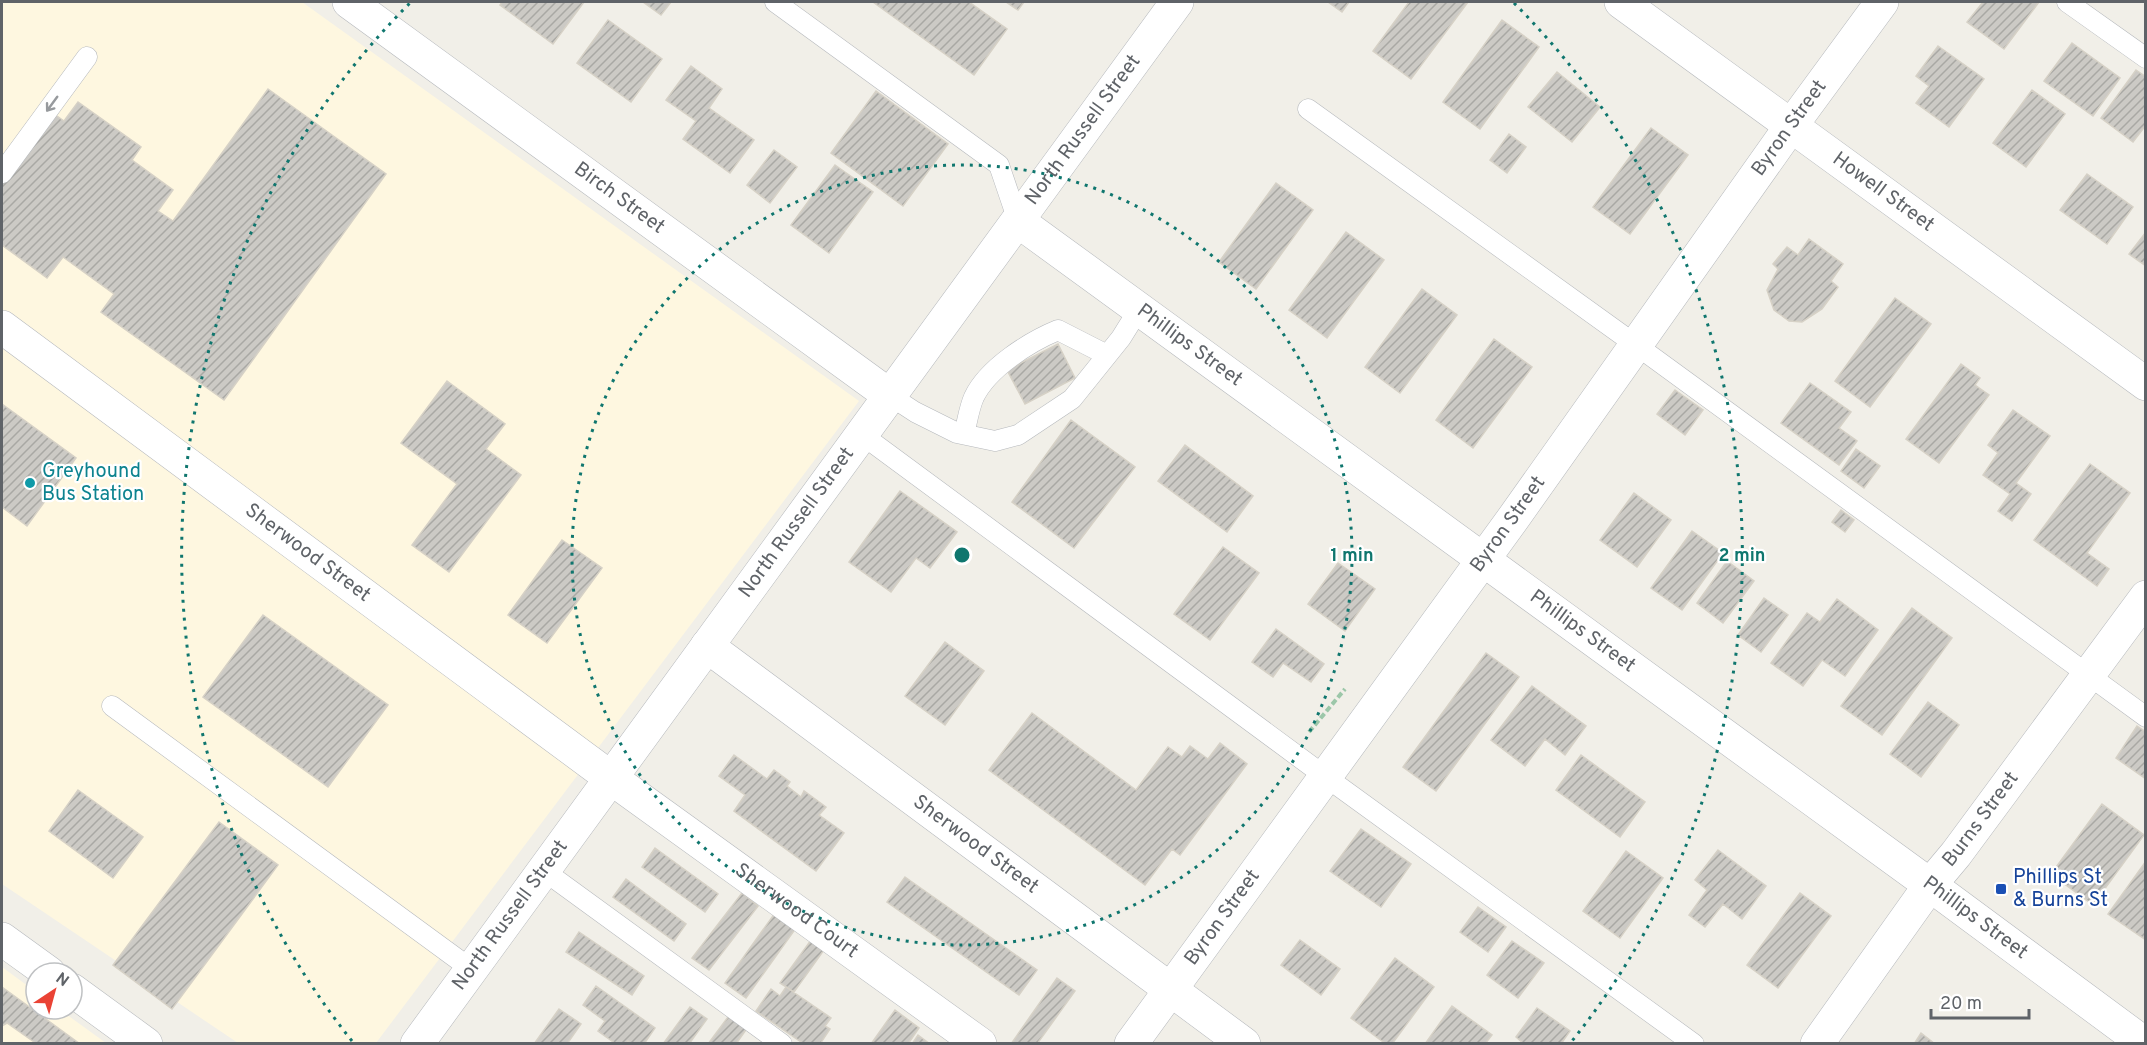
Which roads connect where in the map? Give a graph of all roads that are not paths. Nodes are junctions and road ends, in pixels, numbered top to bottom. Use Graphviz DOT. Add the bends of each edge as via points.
graph roads {
  1 [pos="349,2"];
  2 [pos="775,2"];
  3 [pos="1177,2"];
  4 [pos="1622,2"];
  5 [pos="1882,2"];
  6 [pos="2067,2"];
  7 [pos="87,57"];
  8 [pos="2145,58"];
  9 [pos="1308,110"];
  10 [pos="1791,126"];
  11 [pos="2,173"];
  12 [pos="1018,221"];
  13 [pos="1139,309"];
  14 [pos="2,327"];
  15 [pos="1636,345"];
  16 [pos="1107,355"];
  17 [pos="2145,384"];
  18 [pos="890,395"];
  19 [pos="861,434"];
  20 [pos="964,434"];
  21 [pos="1484,559"];
  22 [pos="2145,597"];
  23 [pos="707,646"];
  24 [pos="2088,675"];
  25 [pos="112,706"];
  26 [pos="2145,717"];
  27 [pos="1326,777"];
  28 [pos="611,778"];
  29 [pos="543,870"];
  30 [pos="1930,885"];
  31 [pos="2,939"];
  32 [pos="32,961"];
  33 [pos="471,969"];
  34 [pos="1172,990"];
  35 [pos="84,999"];
  36 [pos="146,1044"];
  37 [pos="417,1044"];
  38 [pos="782,1044"];
  39 [pos="980,1044"];
  40 [pos="1131,1044"];
  41 [pos="1244,1044"];
  42 [pos="1694,1044"];
  43 [pos="1817,1044"];
  44 [pos="2145,1044"];
  1 -- 18 [label="street, Birch Street"];
  2 -- 12 [label="lane" via="999,165"];
  3 -- 12 [label="street, North Russell Street"];
  4 -- 10 [label="street, Howell Street"];
  5 -- 10 [label="street, Byron Street"];
  6 -- 8 [label="lane"];
  7 -- 11 [label="lane, one-way"];
  9 -- 15 [label="lane"];
  10 -- 15 [label="street, Byron Street"];
  10 -- 17 [label="street, Howell Street"];
  12 -- 13 [label="street, Phillips Street"];
  12 -- 18 [label="street, North Russell Street"];
  13 -- 16 [label="lane"];
  13 -- 21 [label="street, Phillips Street"];
  14 -- 28 [label="street, Sherwood Street"];
  15 -- 21 [label="street, Byron Street"];
  15 -- 24 [label="lane"];
  16 -- 20 [label="lane" via="1072,399 1018,435 995,441"];
  16 -- 20 [label="lane" via="1058,330 1037,339 993,372 974,397"];
  18 -- 19 [label="street, North Russell Street"];
  18 -- 20 [label="lane" via="915,412"];
  19 -- 23 [label="street, North Russell Street"];
  19 -- 27 [label="lane"];
  21 -- 27 [label="street, Byron Street"];
  21 -- 30 [label="street, Phillips Street"];
  22 -- 24 [label="street, Burns Street"];
  23 -- 28 [label="street, North Russell Street"];
  23 -- 34 [label="street, Sherwood Street"];
  24 -- 26 [label="lane"];
  24 -- 30 [label="street, Burns Street"];
  25 -- 33 [label="lane"];
  27 -- 34 [label="street, Byron Street"];
  27 -- 42 [label="lane"];
  28 -- 29 [label="street, North Russell Street"];
  28 -- 39 [label="street, Sherwood Court"];
  29 -- 33 [label="street, North Russell Street"];
  29 -- 38 [label="lane"];
  30 -- 43 [label="street, Burns Street"];
  30 -- 44 [label="street, Phillips Street"];
  31 -- 32 [label="street"];
  33 -- 37 [label="street, North Russell Street"];
  34 -- 40 [label="street, Byron Street"];
  34 -- 41 [label="street, Sherwood Street"];
  35 -- 36 [label="street"];
}
